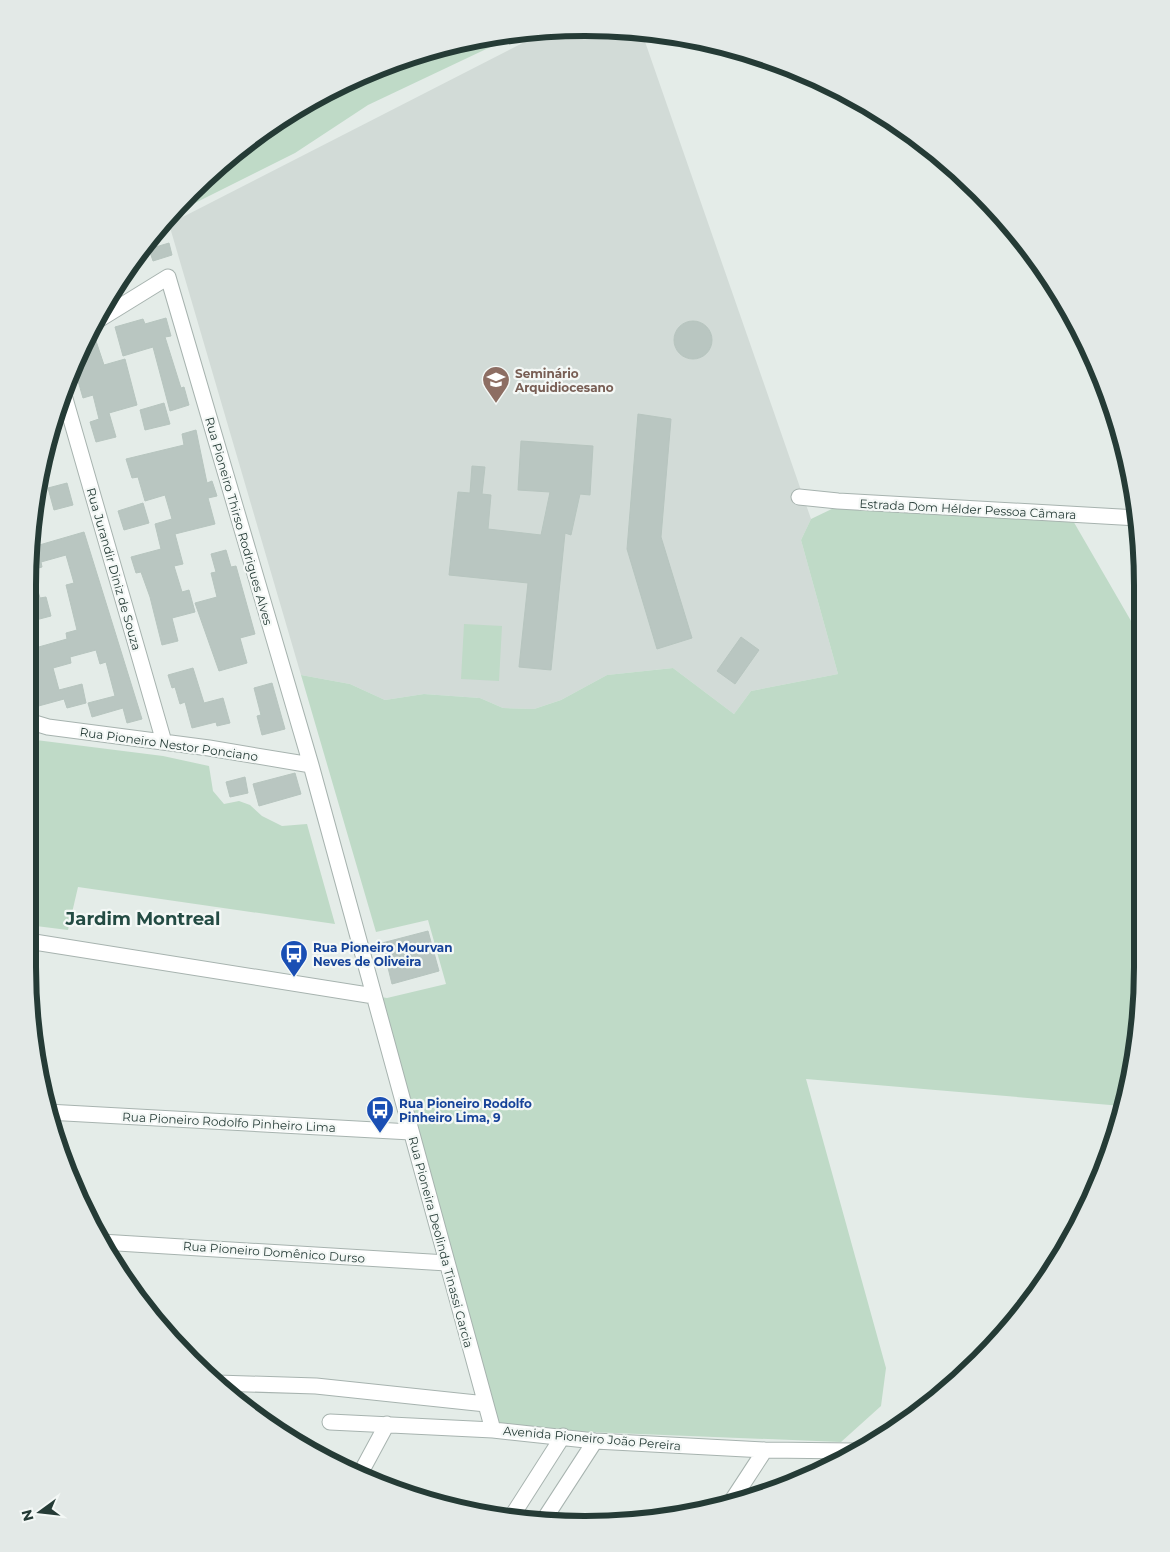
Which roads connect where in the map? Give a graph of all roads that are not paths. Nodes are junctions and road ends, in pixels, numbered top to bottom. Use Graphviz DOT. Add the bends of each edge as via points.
graph roads {
  1 [pos="109,314"];
  2 [pos="67,404"];
  3 [pos="799,497"];
  4 [pos="1130,518"];
  5 [pos="36,723"];
  6 [pos="164,742"];
  7 [pos="311,765"];
  8 [pos="36,942"];
  9 [pos="374,996"];
  10 [pos="56,1112"];
  11 [pos="411,1132"];
  12 [pos="111,1243"];
  13 [pos="447,1263"];
  14 [pos="227,1383"];
  15 [pos="486,1404"];
  16 [pos="330,1422"];
  17 [pos="388,1424"];
  18 [pos="493,1430"];
  19 [pos="563,1436"];
  20 [pos="595,1441"];
  21 [pos="765,1450"];
  22 [pos="843,1451"];
  23 [pos="363,1469"];
  24 [pos="736,1494"];
  25 [pos="515,1511"];
  26 [pos="548,1515"];
  1 -- 7 [label="street, Rua Pioneiro Thirso Rodrigues Alves" via="168,277"];
  2 -- 6 [label="street, Rua Jurandir Diniz de Souza"];
  3 -- 4 [label="street, Estrada Dom Hélder Pessoa Câmara" via="838,502"];
  5 -- 6 [label="street, Rua Pioneiro Nestor Ponciano"];
  6 -- 7 [label="street, Rua Pioneiro Nestor Ponciano"];
  7 -- 9 [label="street, Rua Pioneira Deolinda Tinassi Garcia"];
  8 -- 9 [label="street"];
  9 -- 11 [label="street, Rua Pioneira Deolinda Tinassi Garcia"];
  10 -- 11 [label="street, Rua Pioneiro Rodolfo Pinheiro Lima"];
  11 -- 13 [label="street, Rua Pioneira Deolinda Tinassi Garcia"];
  12 -- 13 [label="street, Rua Pioneiro Domênico Durso"];
  13 -- 15 [label="street, Rua Pioneira Deolinda Tinassi Garcia"];
  14 -- 15 [label="street" via="316,1386"];
  15 -- 18 [label="street, Rua Pioneira Deolinda Tinassi Garcia"];
  16 -- 17 [label="street, Avenida Pioneiro João Pereira"];
  17 -- 18 [label="street, Avenida Pioneiro João Pereira"];
  17 -- 23 [label="street"];
  18 -- 19 [label="street, Avenida Pioneiro João Pereira"];
  19 -- 20 [label="street, Avenida Pioneiro João Pereira"];
  19 -- 25 [label="street"];
  20 -- 21 [label="street, Avenida Pioneiro João Pereira"];
  20 -- 26 [label="street"];
  21 -- 22 [label="street, Avenida Pioneiro João Pereira"];
  21 -- 24 [label="street"];
}
